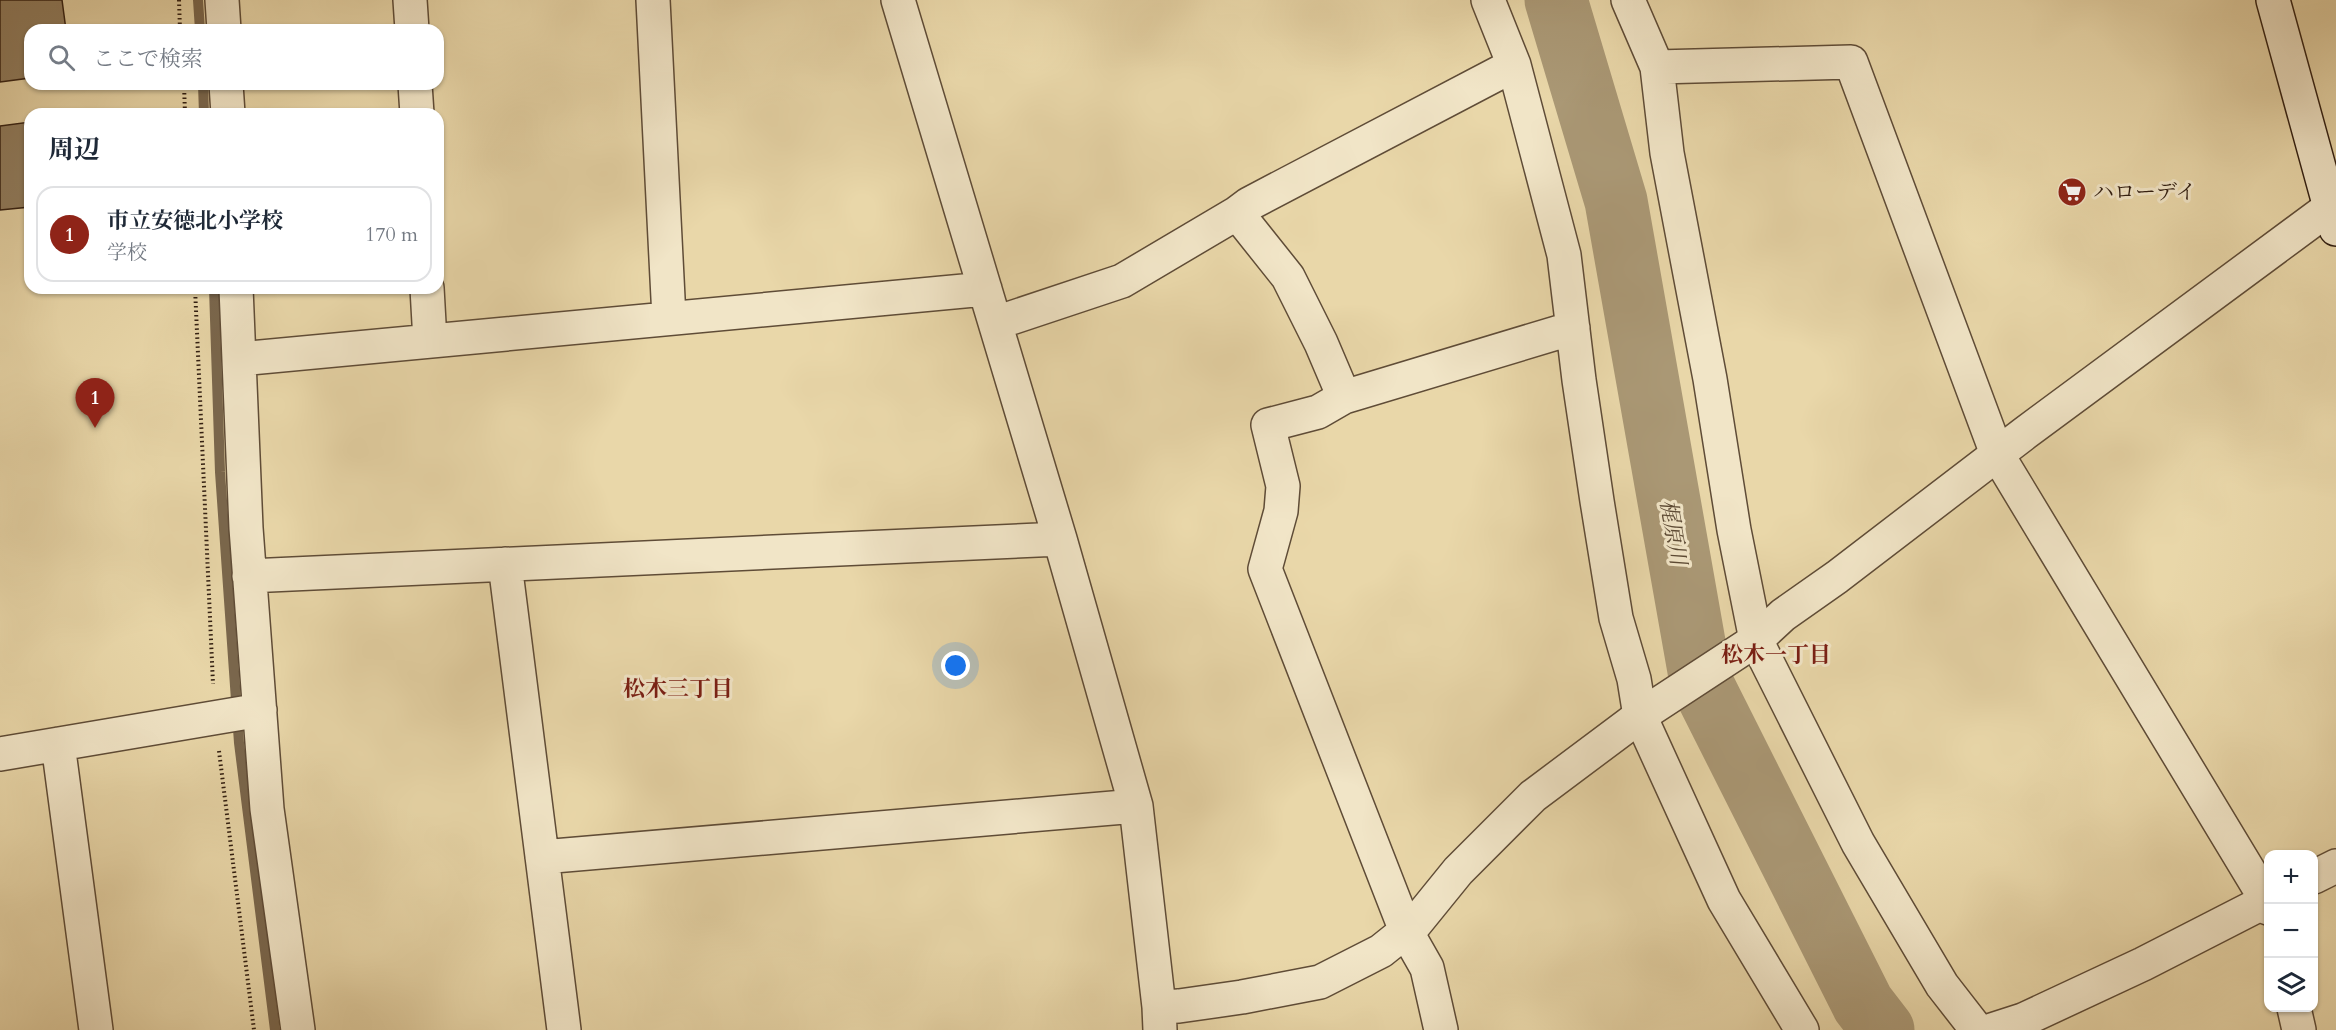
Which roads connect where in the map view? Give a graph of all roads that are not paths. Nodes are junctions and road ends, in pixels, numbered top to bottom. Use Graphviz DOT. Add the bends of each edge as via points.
graph roads {
  1 [pos="222,0"];
  2 [pos="410,0"];
  3 [pos="653,0"];
  4 [pos="898,0"];
  5 [pos="1488,0"];
  6 [pos="1628,0"];
  7 [pos="2273,0"];
  8 [pos="224,24"];
  9 [pos="412,24"];
  10 [pos="1514,65"];
  11 [pos="1657,67"];
  12 [pos="226,90"];
  13 [pos="415,90"];
  14 [pos="228,108"];
  15 [pos="417,108"];
  16 [pos="1237,213"];
  17 [pos="2334,213"];
  18 [pos="986,289"];
  19 [pos="236,294"];
  20 [pos="427,294"];
  21 [pos="669,318"];
  22 [pos="996,323"];
  23 [pos="1573,328"];
  24 [pos="430,340"];
  25 [pos="239,358"];
  26 [pos="1344,398"];
  27 [pos="1997,454"];
  28 [pos="1060,538"];
  29 [pos="505,564"];
  30 [pos="249,576"];
  31 [pos="1756,640"];
  32 [pos="260,710"];
  33 [pos="1640,716"];
  34 [pos="58,744"];
  35 [pos="0,754"];
  36 [pos="1136,806"];
  37 [pos="542,857"];
  38 [pos="2336,866"];
  39 [pos="2318,875"];
  40 [pos="2264,896"];
  41 [pos="2266,904"];
  42 [pos="1406,931"];
  43 [pos="2295,1012"];
  44 [pos="1160,1018"];
  45 [pos="96,1030"];
  46 [pos="298,1030"];
  47 [pos="564,1030"];
  48 [pos="1441,1030"];
  49 [pos="1802,1030"];
  50 [pos="1977,1030"];
  51 [pos="1992,1030"];
  52 [pos="2299,1030"];
  1 -- 8 [label="street"];
  2 -- 9 [label="street"];
  3 -- 21 [label="street"];
  4 -- 18 [label="street"];
  5 -- 10 [label="street"];
  6 -- 11 [label="street"];
  7 -- 17 [label="street"];
  10 -- 16 [label="street"];
  10 -- 23 [label="street" via="1564,255"];
  11 -- 27 [label="street" via="1851,62"];
  11 -- 31 [label="street" via="1667,153"];
  12 -- 14 [label="street"];
  13 -- 15 [label="street"];
  16 -- 22 [label="street" via="1122,281"];
  16 -- 26 [label="street" via="1288,277"];
  17 -- 27 [label="street"];
  18 -- 21 [label="street"];
  18 -- 22 [label="street"];
  19 -- 25 [label="street"];
  20 -- 24 [label="street"];
  21 -- 24 [label="street"];
  22 -- 28 [label="street"];
  23 -- 26 [label="street"];
  23 -- 33 [label="street" via="1616,618 1634,678"];
  24 -- 25 [label="street"];
  25 -- 30 [label="street"];
  26 -- 42 [label="street" via="1318,412 1268,425 1283,486 1281,511 1265,569"];
  27 -- 31 [label="street" via="1783,615"];
  27 -- 40 [label="street"];
  28 -- 29 [label="street"];
  28 -- 36 [label="street"];
  29 -- 30 [label="street"];
  29 -- 37 [label="street"];
  30 -- 32 [label="street"];
  31 -- 33 [label="street"];
  31 -- 50 [label="street" via="1858,843 1942,985"];
  32 -- 34 [label="street"];
  32 -- 46 [label="street" via="267,809"];
  33 -- 42 [label="street" via="1533,796 1458,871"];
  33 -- 49 [label="street" via="1724,900"];
  34 -- 35 [label="street"];
  34 -- 45 [label="street"];
  36 -- 37 [label="street"];
  36 -- 44 [label="street"];
  37 -- 47 [label="street"];
  38 -- 39 [label="street"];
  41 -- 51 [label="street" via="2023,1020"];
  42 -- 44 [label="street" via="1381,951 1320,982 1179,1006"];
  42 -- 48 [label="street" via="1427,968"];
  43 -- 52 [label="street"];
}
